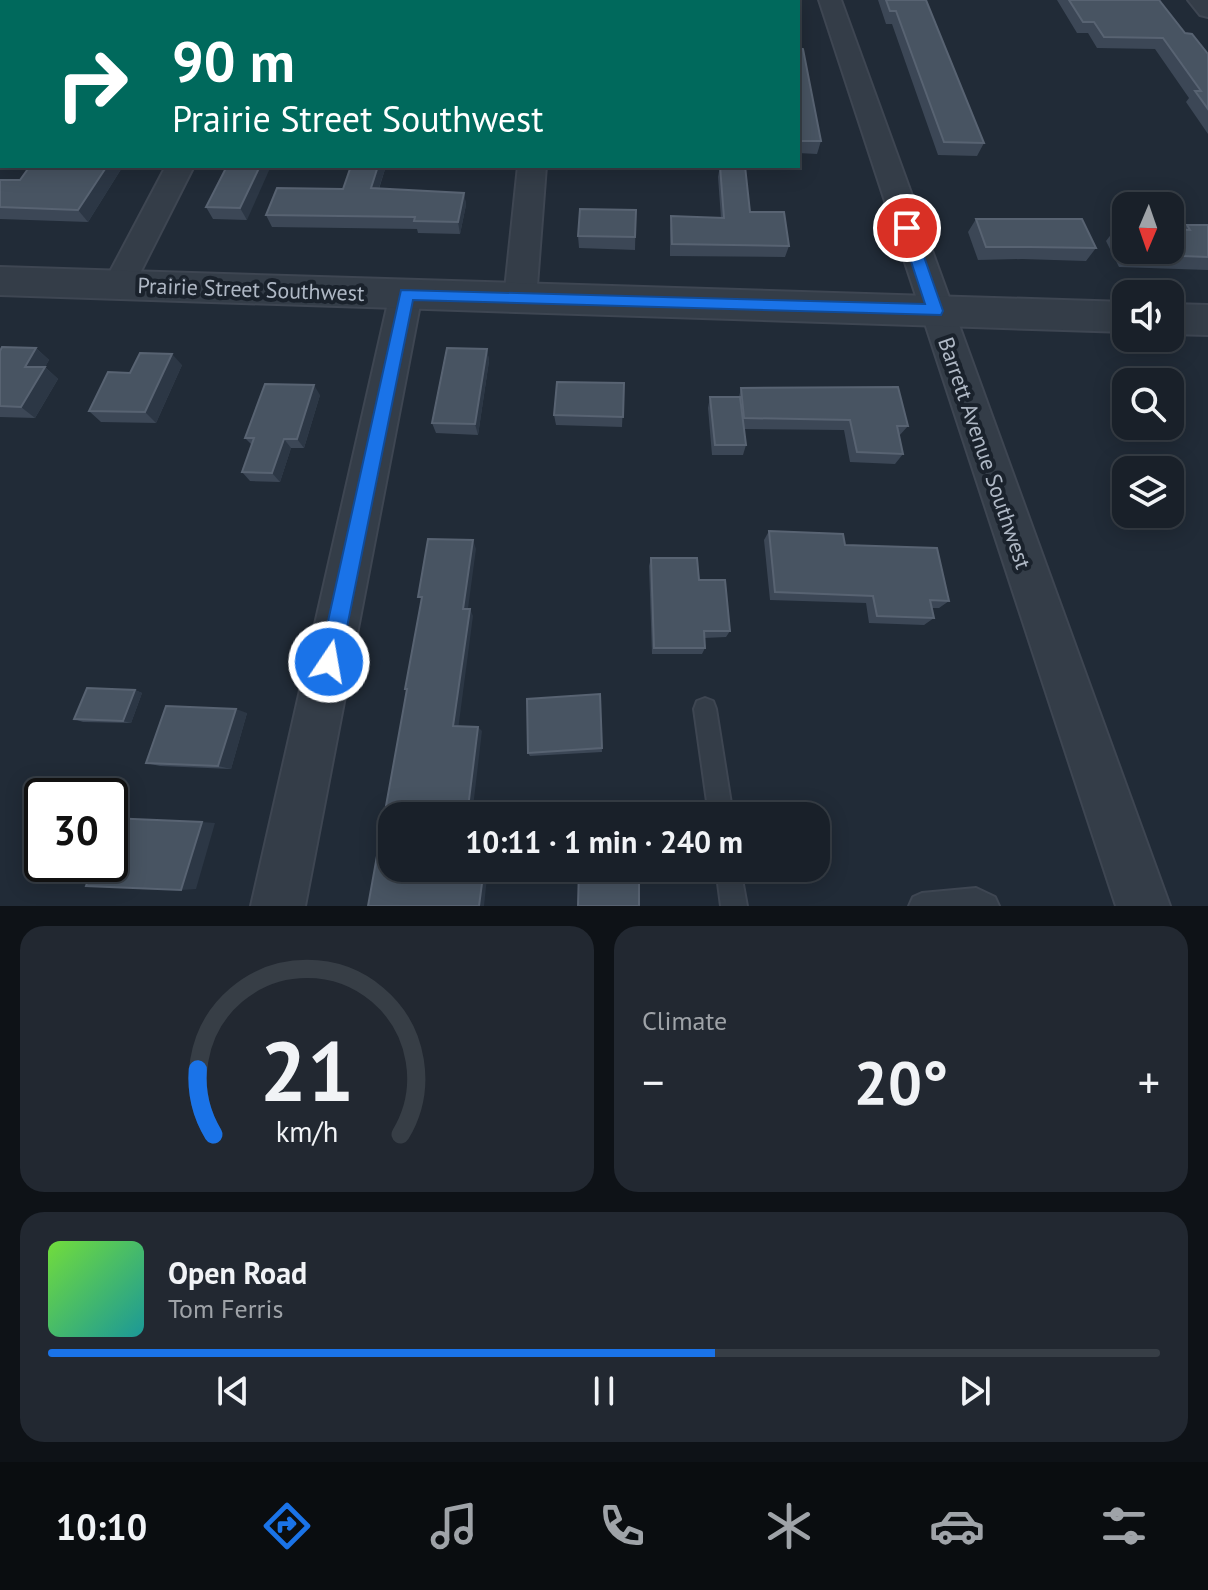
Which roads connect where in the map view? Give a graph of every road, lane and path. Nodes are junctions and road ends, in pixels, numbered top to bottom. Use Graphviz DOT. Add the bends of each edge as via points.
graph roads {
  1 [pos="830,0"];
  2 [pos="1199,0"];
  3 [pos="1208,10"];
  4 [pos="179,168"];
  5 [pos="532,168"];
  6 [pos="0,281"];
  7 [pos="119,285"];
  8 [pos="406,294"];
  9 [pos="520,299"];
  10 [pos="935,311"];
  11 [pos="1112,317"];
  12 [pos="1184,319"];
  13 [pos="1208,320"];
  14 [pos="705,709"];
  15 [pos="719,802"];
  16 [pos="730,882"];
  17 [pos="278,906"];
  18 [pos="734,906"];
  19 [pos="922,906"];
  20 [pos="986,906"];
  21 [pos="1143,906"];
  1 -- 10 [label="street, Barrett Avenue Southwest"];
  2 -- 3 [label="street"];
  4 -- 7 [label="street"];
  5 -- 9 [label="street"];
  6 -- 7 [label="street, Prairie Street Southwest"];
  7 -- 8 [label="street, Prairie Street Southwest"];
  8 -- 9 [label="street, Prairie Street Southwest"];
  8 -- 17 [label="street"];
  9 -- 10 [label="street, Prairie Street Southwest"];
  10 -- 11 [label="street, Prairie Street Southwest"];
  10 -- 21 [label="street, Barrett Avenue Southwest"];
  12 -- 13 [label="street"];
  14 -- 15 [label="lane"];
  16 -- 18 [label="lane"];
  19 -- 20 [label="lane" via="976,901"];
}
